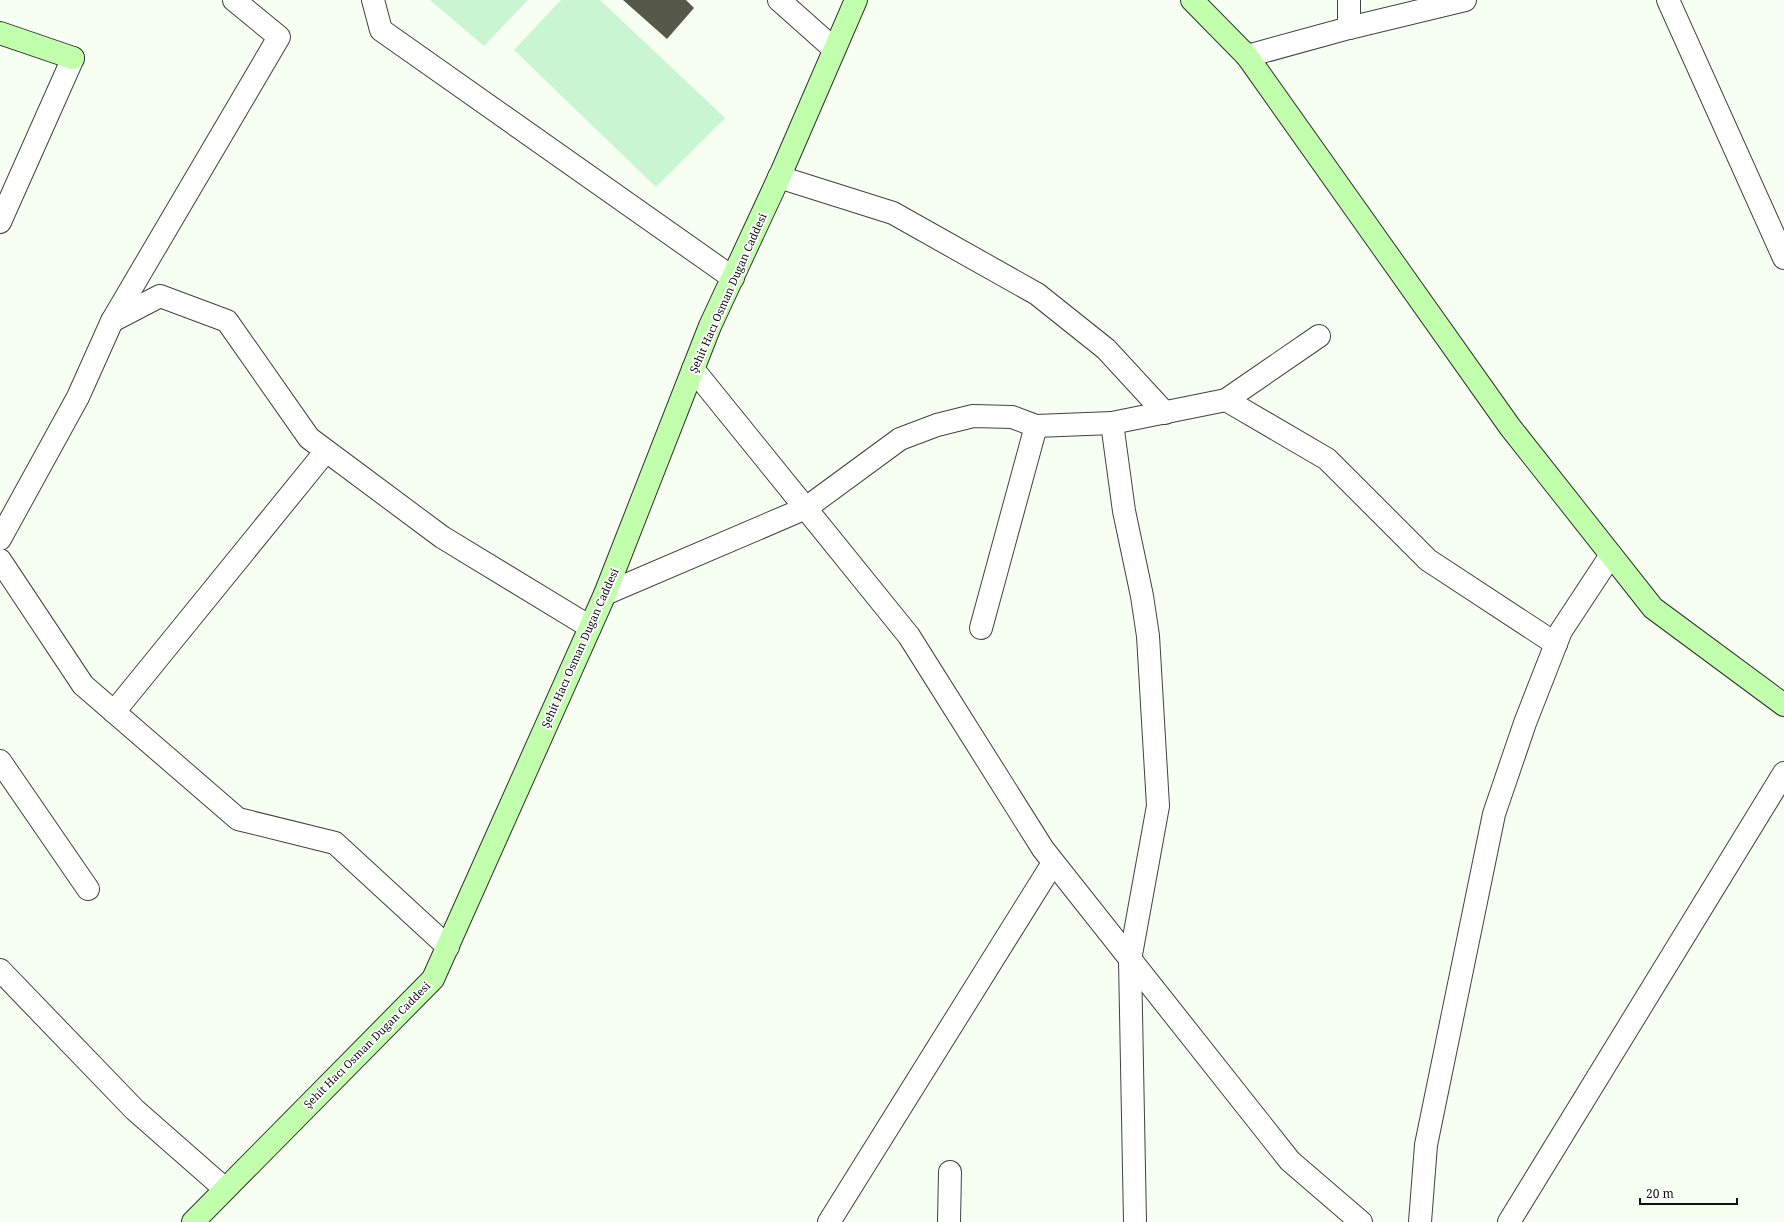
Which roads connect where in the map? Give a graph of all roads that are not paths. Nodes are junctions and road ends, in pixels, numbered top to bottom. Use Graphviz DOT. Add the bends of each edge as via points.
graph roads {
  1 [pos="234,0"];
  2 [pos="373,0"];
  3 [pos="779,0"];
  4 [pos="856,0"];
  5 [pos="1192,0"];
  6 [pos="1349,0"];
  7 [pos="1465,0"];
  8 [pos="1668,0"];
  9 [pos="1349,28"];
  10 [pos="0,33"];
  11 [pos="834,49"];
  12 [pos="1247,56"];
  13 [pos="779,177"];
  14 [pos="0,222"];
  15 [pos="1784,258"];
  16 [pos="733,278"];
  17 [pos="112,321"];
  18 [pos="1319,336"];
  19 [pos="694,369"];
  20 [pos="1226,400"];
  21 [pos="1165,412"];
  22 [pos="1112,423"];
  23 [pos="1036,426"];
  24 [pos="326,451"];
  25 [pos="806,508"];
  26 [pos="0,539"];
  27 [pos="1611,555"];
  28 [pos="0,560"];
  29 [pos="605,594"];
  30 [pos="590,627"];
  31 [pos="981,628"];
  32 [pos="1556,644"];
  33 [pos="1784,705"];
  34 [pos="114,712"];
  35 [pos="0,761"];
  36 [pos="1784,773"];
  37 [pos="1054,863"];
  38 [pos="88,889"];
  39 [pos="448,947"];
  40 [pos="1130,960"];
  41 [pos="0,970"];
  42 [pos="950,1172"];
  43 [pos="225,1189"];
  44 [pos="193,1222"];
  45 [pos="829,1222"];
  46 [pos="949,1222"];
  47 [pos="1135,1222"];
  48 [pos="1361,1222"];
  49 [pos="1420,1222"];
  50 [pos="1509,1222"];
  1 -- 17 [label="street" via="279,37"];
  2 -- 16 [label="street" via="381,30"];
  3 -- 11 [label="street"];
  4 -- 11 [label="street, Şehit Hacı Osman Dugan Caddesi"];
  5 -- 12 [label="street"];
  6 -- 9 [label="street"];
  7 -- 9 [label="street"];
  8 -- 15 [label="street"];
  9 -- 12 [label="street"];
  10 -- 14 [label="street" via="73,58"];
  11 -- 13 [label="street, Şehit Hacı Osman Dugan Caddesi"];
  12 -- 27 [label="street" via="1510,426"];
  13 -- 16 [label="street, Şehit Hacı Osman Dugan Caddesi"];
  13 -- 21 [label="street" via="893,213 1037,294 1106,349"];
  16 -- 19 [label="street, Şehit Hacı Osman Dugan Caddesi" via="710,326"];
  17 -- 24 [label="street" via="160,296 227,321 309,438"];
  17 -- 26 [label="street" via="78,397"];
  18 -- 20 [label="street"];
  19 -- 25 [label="street"];
  19 -- 29 [label="street, Şehit Hacı Osman Dugan Caddesi"];
  20 -- 21 [label="street"];
  20 -- 32 [label="street" via="1327,459 1428,560"];
  21 -- 22 [label="street"];
  22 -- 23 [label="street"];
  22 -- 40 [label="street" via="1124,511 1148,636 1158,806"];
  23 -- 25 [label="street" via="1012,417 973,416 936,425 900,439"];
  23 -- 31 [label="street"];
  24 -- 30 [label="street" via="442,536"];
  24 -- 34 [label="street"];
  25 -- 29 [label="street"];
  25 -- 37 [label="street" via="909,636"];
  27 -- 32 [label="street" via="1561,631"];
  27 -- 33 [label="street" via="1653,608"];
  28 -- 34 [label="street" via="83,685"];
  29 -- 30 [label="street, Şehit Hacı Osman Dugan Caddesi"];
  30 -- 39 [label="street, Şehit Hacı Osman Dugan Caddesi"];
  32 -- 49 [label="street" via="1525,722 1494,814 1426,1145"];
  34 -- 39 [label="street" via="238,819 335,843"];
  35 -- 38 [label="street"];
  36 -- 50 [label="street"];
  37 -- 40 [label="street"];
  37 -- 45 [label="street"];
  39 -- 43 [label="street, Şehit Hacı Osman Dugan Caddesi" via="433,979"];
  40 -- 47 [label="street"];
  40 -- 48 [label="street" via="1290,1161"];
  41 -- 43 [label="street" via="135,1110"];
  42 -- 46 [label="street"];
  43 -- 44 [label="street, Şehit Hacı Osman Dugan Caddesi"];
}
